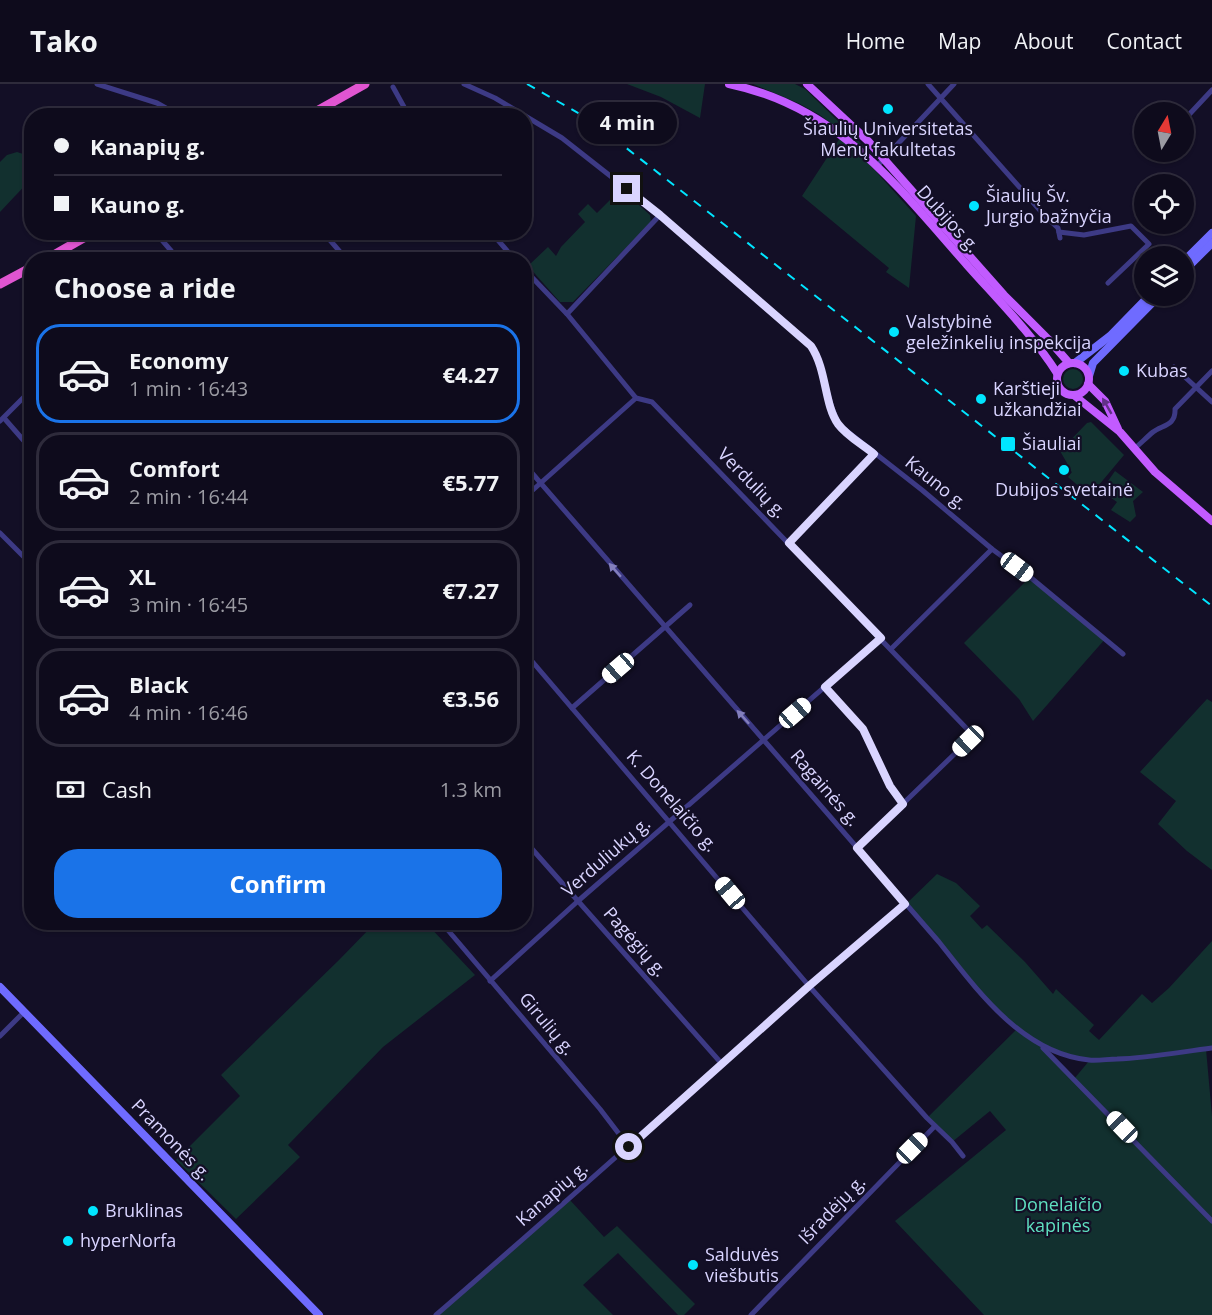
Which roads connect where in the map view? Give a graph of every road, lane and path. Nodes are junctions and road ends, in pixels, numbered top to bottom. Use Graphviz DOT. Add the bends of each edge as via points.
graph roads {
  1 [pos="97,84"];
  2 [pos="365,84"];
  3 [pos="464,84"];
  4 [pos="729,84"];
  5 [pos="807,84"];
  6 [pos="928,84"];
  7 [pos="954,84"];
  8 [pos="393,87"];
  9 [pos="1212,90"];
  10 [pos="941,98"];
  11 [pos="166,108"];
  12 [pos="321,108"];
  13 [pos="405,108"];
  14 [pos="512,108"];
  15 [pos="1194,109"];
  16 [pos="532,120"];
  17 [pos="881,163"];
  18 [pos="660,215"];
  19 [pos="1212,233"];
  20 [pos="80,240"];
  21 [pos="162,240"];
  22 [pos="330,240"];
  23 [pos="498,240"];
  24 [pos="1212,243"];
  25 [pos="170,250"];
  26 [pos="1194,251"];
  27 [pos="59,252"];
  28 [pos="340,252"];
  29 [pos="508,252"];
  30 [pos="1194,261"];
  31 [pos="24,271"];
  32 [pos="532,277"];
  33 [pos="1108,283"];
  34 [pos="0,284"];
  35 [pos="1139,306"];
  36 [pos="1149,306"];
  37 [pos="567,314"];
  38 [pos="1072,363"];
  39 [pos="1174,367"];
  40 [pos="1212,371"];
  41 [pos="1057,374"];
  42 [pos="1088,380"];
  43 [pos="1196,387"];
  44 [pos="1074,396"];
  45 [pos="24,397"];
  46 [pos="636,398"];
  47 [pos="1212,402"];
  48 [pos="2,419"];
  49 [pos="1120,432"];
  50 [pos="24,442"];
  51 [pos="1134,449"];
  52 [pos="874,454"];
  53 [pos="532,473"];
  54 [pos="541,484"];
  55 [pos="532,491"];
  56 [pos="1212,521"];
  57 [pos="0,534"];
  58 [pos="789,543"];
  59 [pos="992,549"];
  60 [pos="24,557"];
  61 [pos="690,605"];
  62 [pos="665,627"];
  63 [pos="881,638"];
  64 [pos="891,649"];
  65 [pos="1123,654"];
  66 [pos="532,661"];
  67 [pos="825,687"];
  68 [pos="572,708"];
  69 [pos="764,740"];
  70 [pos="903,804"];
  71 [pos="670,822"];
  72 [pos="857,848"];
  73 [pos="532,849"];
  74 [pos="578,901"];
  75 [pos="905,904"];
  76 [pos="448,930"];
  77 [pos="490,981"];
  78 [pos="809,986"];
  79 [pos="0,987"];
  80 [pos="24,1012"];
  81 [pos="0,1036"];
  82 [pos="1042,1047"];
  83 [pos="1212,1048"];
  84 [pos="722,1064"];
  85 [pos="935,1126"];
  86 [pos="629,1147"];
  87 [pos="963,1156"];
  88 [pos="1212,1221"];
  89 [pos="319,1315"];
  90 [pos="436,1315"];
  91 [pos="751,1315"];
  1 -- 11 [label="street"];
  2 -- 12 [label="highway"];
  3 -- 14 [label="street, Kauno g."];
  4 -- 17 [label="main road, Dubijos g." via="771,95 806,112"];
  5 -- 17 [label="main road, Dubijos g." via="868,141"];
  6 -- 10 [label="street"];
  7 -- 10 [label="street"];
  8 -- 13 [label="street"];
  9 -- 15 [label="street"];
  10 -- 17 [label="street"];
  10 -- 33 [label="street" via="1058,228 1060,235 1084,235 1131,226 1149,244"];
  16 -- 18 [label="street, Kauno g." via="562,138"];
  17 -- 38 [label="main road, Dubijos g."];
  17 -- 41 [label="main road, Dubijos g."];
  18 -- 37 [label="street"];
  18 -- 52 [label="street, Kauno g." via="811,346 822,366 839,425"];
  19 -- 26 [label="main road"];
  20 -- 27 [label="highway"];
  21 -- 25 [label="street"];
  22 -- 28 [label="street"];
  23 -- 29 [label="street"];
  24 -- 30 [label="main road"];
  31 -- 34 [label="highway"];
  32 -- 37 [label="street, Verdulių g."];
  35 -- 38 [label="main road" via="1110,336"];
  36 -- 42 [label="main road" via="1093,363"];
  37 -- 46 [label="street, Verdulių g."];
  38 -- 41 [label="main road"];
  38 -- 42 [label="main road" via="1084,368"];
  39 -- 43 [label="street"];
  40 -- 43 [label="street"];
  41 -- 44 [label="main road" via="1058,388"];
  42 -- 44 [label="main road" via="1082,393"];
  49 -- 42 [label="main road, one-way" via="1105,401"];
  43 -- 47 [label="street"];
  43 -- 51 [label="street" via="1174,410 1168,426 1155,430"];
  44 -- 49 [label="main road"];
  45 -- 48 [label="street"];
  46 -- 54 [label="street"];
  46 -- 58 [label="street, Verdulių g." via="652,402"];
  48 -- 50 [label="street"];
  49 -- 51 [label="main road"];
  51 -- 56 [label="main road"];
  52 -- 58 [label="street"];
  52 -- 59 [label="street, Kauno g."];
  53 -- 54 [label="street, Ragainės g."];
  54 -- 55 [label="street"];
  62 -- 54 [label="street, Ragainės g., one-way"];
  57 -- 60 [label="street"];
  58 -- 63 [label="street, Verdulių g."];
  59 -- 64 [label="street"];
  59 -- 65 [label="street, Kauno g."];
  61 -- 62 [label="street"];
  62 -- 68 [label="street"];
  69 -- 62 [label="street, Ragainės g., one-way"];
  63 -- 64 [label="street, Verdulių g."];
  63 -- 67 [label="street, Verduliukų g."];
  64 -- 70 [label="street, Verdulių g." via="970,735"];
  66 -- 68 [label="street, K. Donelaičio g."];
  67 -- 69 [label="street, Verduliukų g."];
  67 -- 70 [label="street" via="863,729"];
  68 -- 71 [label="street, K. Donelaičio g."];
  69 -- 71 [label="street, Verduliukų g."];
  69 -- 72 [label="street, Ragainės g."];
  70 -- 72 [label="street, Verdulių g."];
  71 -- 74 [label="street, Verduliukų g."];
  71 -- 78 [label="street, K. Donelaičio g."];
  72 -- 75 [label="street, Ragainės g."];
  73 -- 74 [label="street, Pagėgių g."];
  74 -- 77 [label="street, Verduliukų g."];
  74 -- 84 [label="street, Pagėgių g."];
  75 -- 78 [label="street, Kanapių g."];
  75 -- 82 [label="street, Ragainės g." via="996,1009"];
  76 -- 77 [label="street, Girulių g."];
  77 -- 86 [label="street, Girulių g."];
  78 -- 84 [label="street, Kanapių g."];
  78 -- 85 [label="street, K. Donelaičio g."];
  79 -- 80 [label="main road, Pramonės g."];
  80 -- 81 [label="street"];
  80 -- 89 [label="main road, Pramonės g."];
  82 -- 83 [label="street, Ragainės g." via="1089,1060 1154,1057"];
  82 -- 88 [label="street"];
  84 -- 86 [label="street, Kanapių g."];
  85 -- 87 [label="street, K. Donelaičio g."];
  85 -- 91 [label="street, Išradėjų g."];
  86 -- 90 [label="street, Kanapių g."];
}
